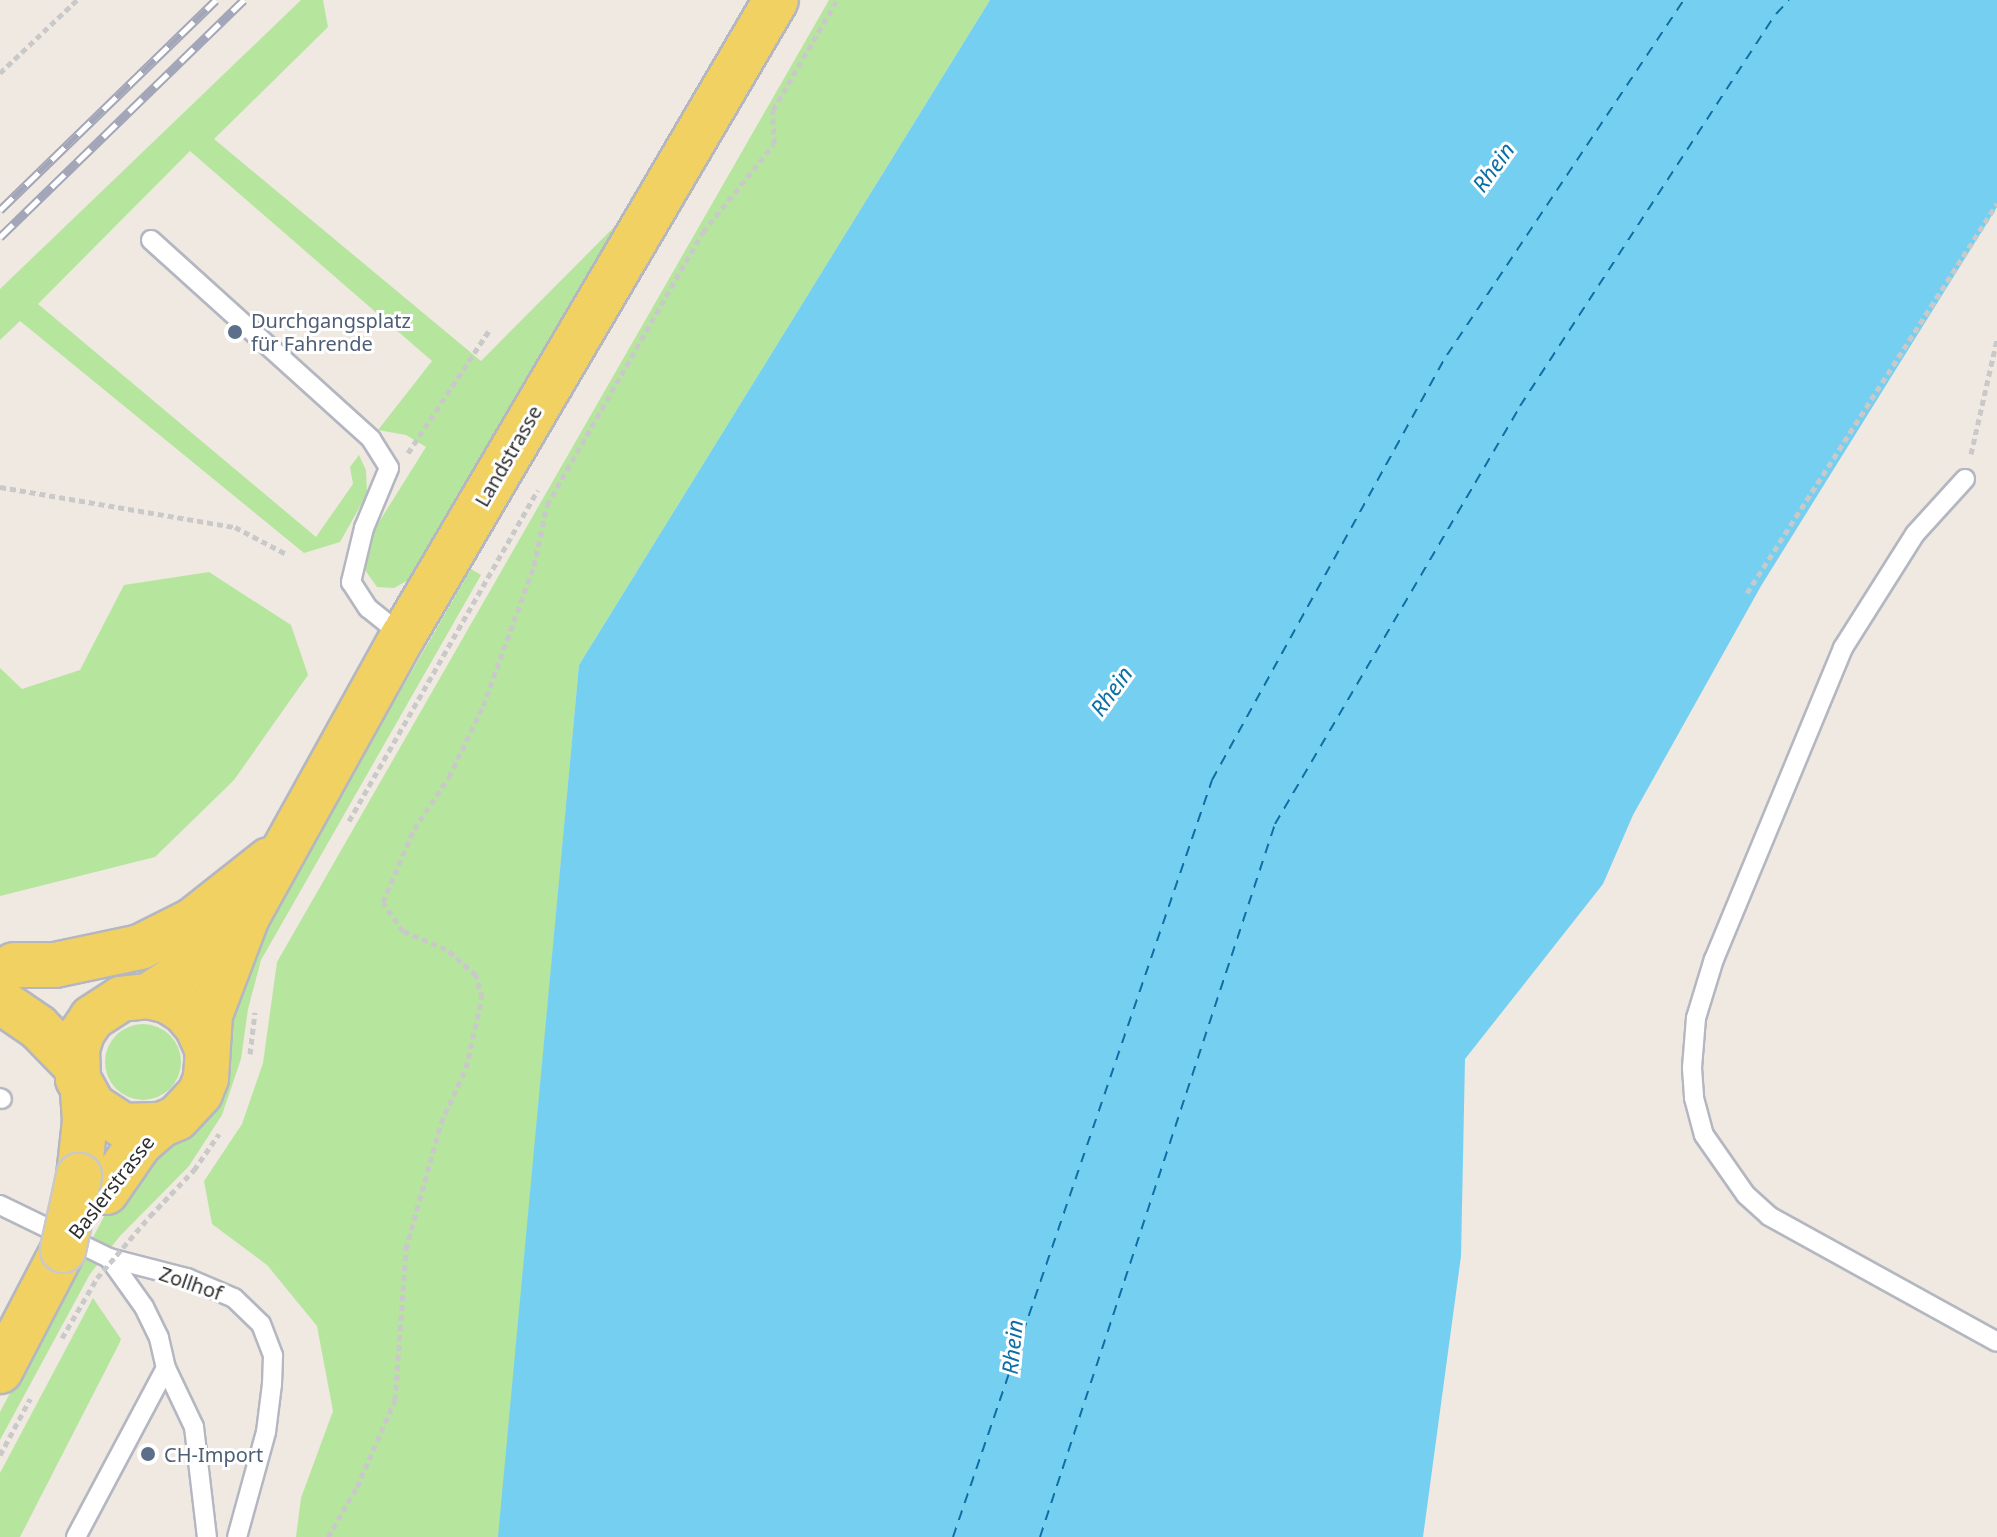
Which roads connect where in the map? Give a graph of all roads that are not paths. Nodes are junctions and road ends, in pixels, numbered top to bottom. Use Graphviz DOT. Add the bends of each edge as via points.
graph roads {
  1 [pos="776,0"];
  2 [pos="151,240"];
  3 [pos="1965,479"];
  4 [pos="403,636"];
  5 [pos="293,841"];
  6 [pos="247,917"];
  7 [pos="5,975"];
  8 [pos="134,998"];
  9 [pos="205,1044"];
  10 [pos="79,1079"];
  11 [pos="161,1125"];
  12 [pos="92,1184"];
  13 [pos="0,1205"];
  14 [pos="109,1258"];
  15 [pos="1997,1342"];
  16 [pos="166,1368"];
  17 [pos="0,1371"];
  18 [pos="76,1537"];
  19 [pos="207,1537"];
  20 [pos="237,1537"];
  1 -- 4 [label="main road, Landstrasse"];
  2 -- 4 [label="lane" via="371,439 389,468 364,528 351,582 368,608"];
  3 -- 15 [label="lane" via="1915,534 1843,648 1714,959 1696,1018 1692,1068 1704,1135 1746,1195 1769,1216"];
  4 -- 5 [label="main road, Landstrasse"];
  5 -- 6 [label="main road, Landstrasse"];
  5 -- 7 [label="main road" via="192,921 140,947"];
  6 -- 8 [label="main road, Landstrasse" via="198,963"];
  6 -- 9 [label="main road, Landstrasse" via="210,1015"];
  7 -- 8 [label="main road"];
  7 -- 10 [label="main road"];
  8 -- 9 [label="main road" via="168,1001 184,1011"];
  8 -- 10 [label="main road" via="92,1018 82,1033"];
  9 -- 11 [label="main road" via="207,1069 200,1093 177,1118"];
  10 -- 11 [label="main road" via="93,1106 124,1126"];
  10 -- 12 [label="main road, Baslerstrasse"];
  11 -- 12 [label="main road, Baslerstrasse"];
  12 -- 17 [label="main road, Baslerstrasse" via="63,1250 44,1330"];
  13 -- 14 [label="lane, Zollhof"];
  14 -- 16 [label="lane" via="144,1307"];
  14 -- 20 [label="lane, Zollhof" via="187,1278 234,1298 261,1324 273,1356 272,1384 266,1432"];
  16 -- 18 [label="lane"];
  16 -- 19 [label="lane" via="194,1427"];
}
